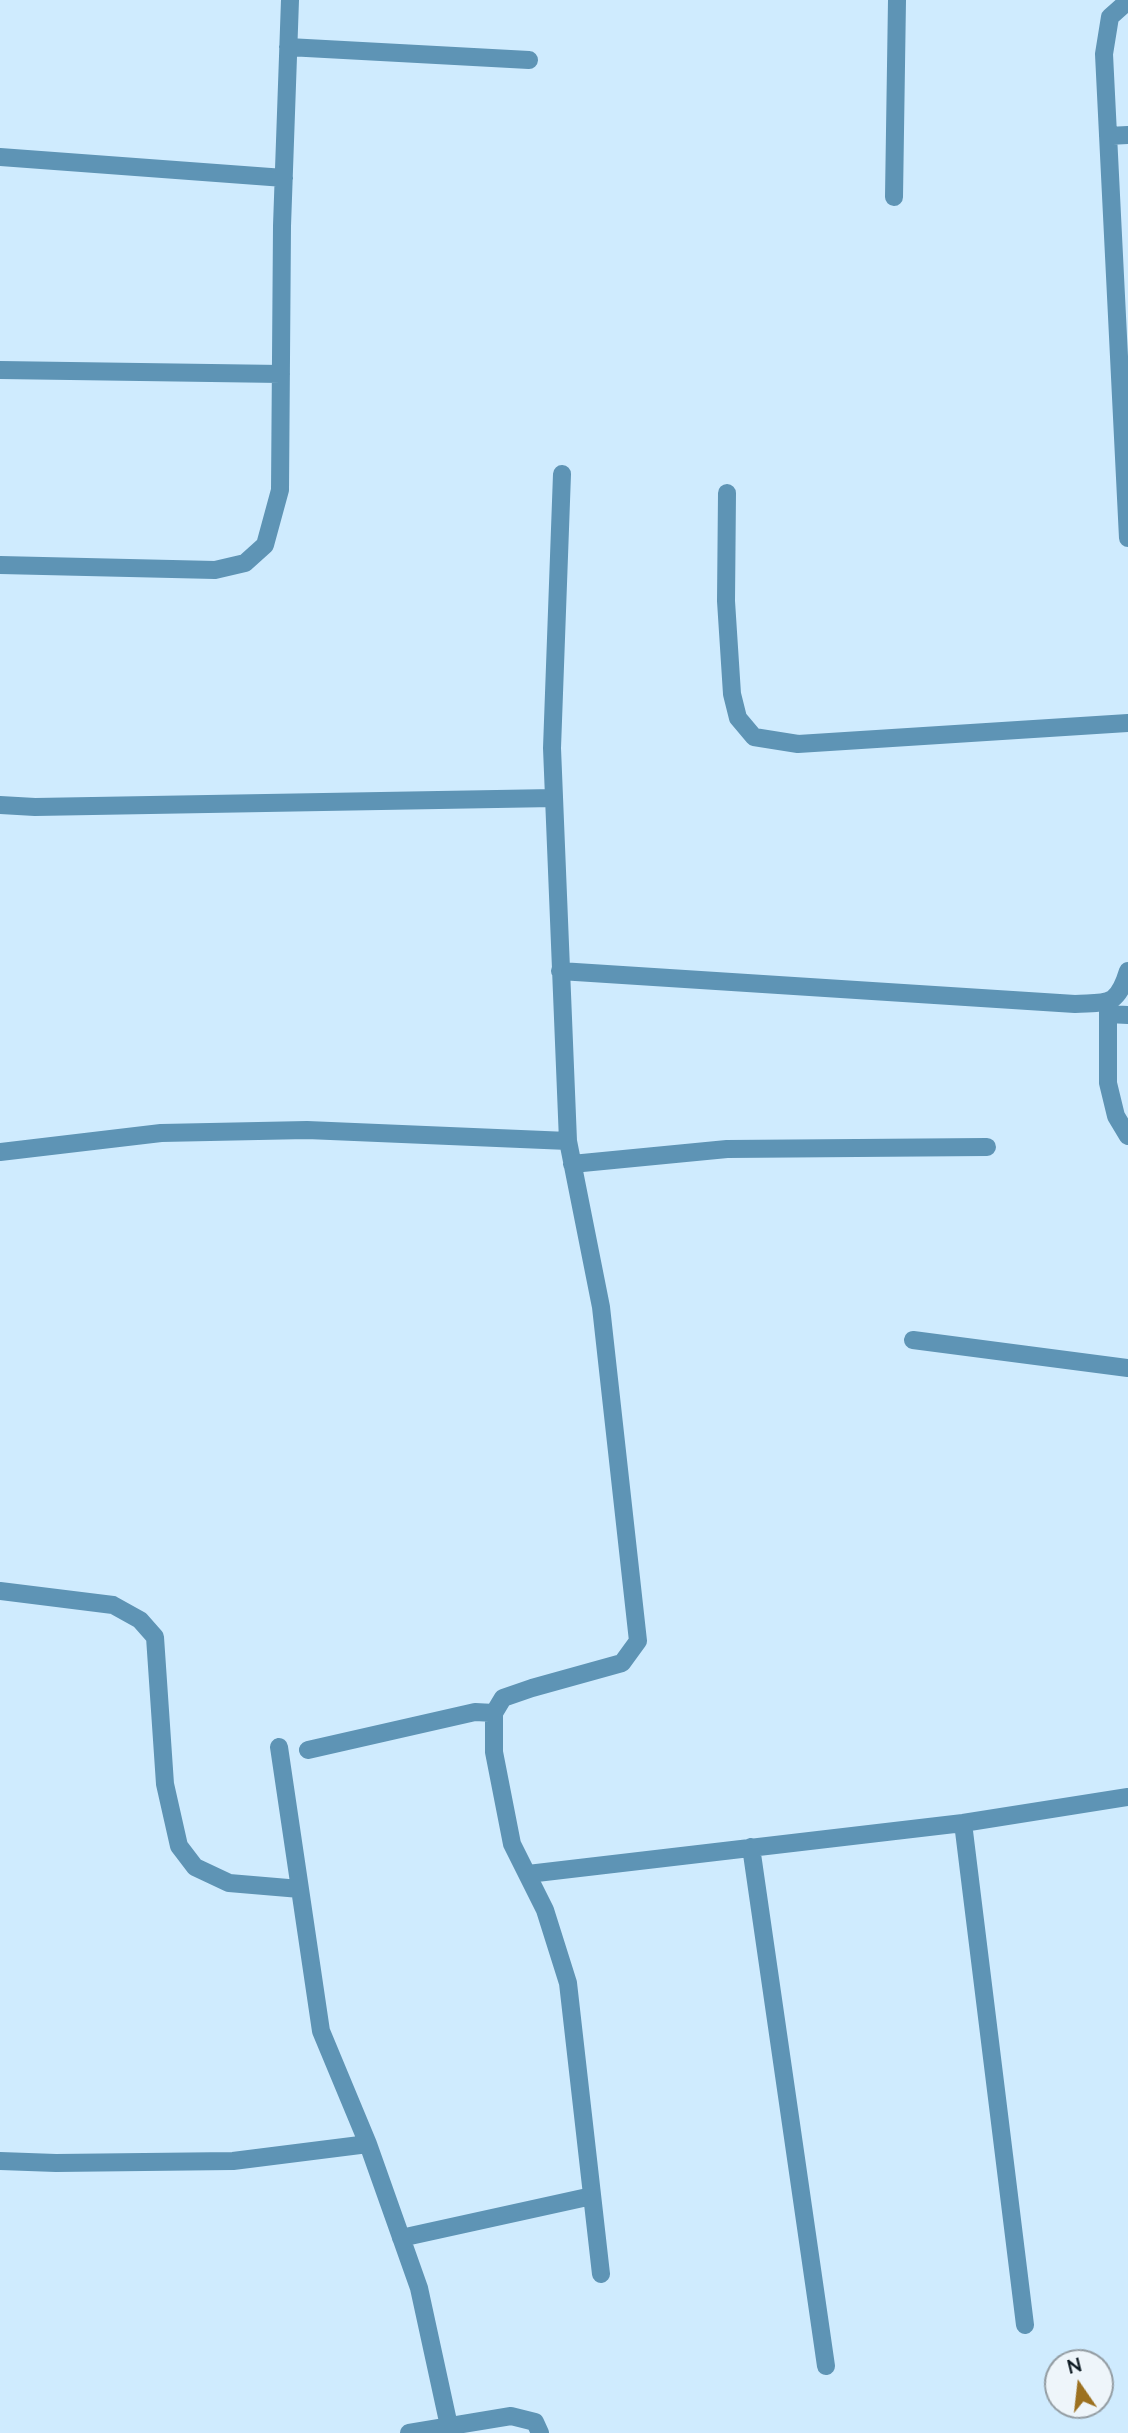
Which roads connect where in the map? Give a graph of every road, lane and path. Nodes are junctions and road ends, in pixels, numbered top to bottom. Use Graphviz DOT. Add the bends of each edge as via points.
graph roads {
  1 [pos="290,0"];
  2 [pos="897,0"];
  3 [pos="1128,1"];
  4 [pos="288,47"];
  5 [pos="529,60"];
  6 [pos="1128,135"];
  7 [pos="1108,136"];
  8 [pos="0,156"];
  9 [pos="284,178"];
  10 [pos="894,197"];
  11 [pos="0,370"];
  12 [pos="281,374"];
  13 [pos="562,474"];
  14 [pos="727,494"];
  15 [pos="1128,538"];
  16 [pos="0,565"];
  17 [pos="1128,723"];
  18 [pos="554,798"];
  19 [pos="0,806"];
  20 [pos="560,971"];
  21 [pos="1128,971"];
  22 [pos="1108,1008"];
  23 [pos="1128,1015"];
  24 [pos="1128,1136"];
  25 [pos="568,1141"];
  26 [pos="987,1147"];
  27 [pos="0,1152"];
  28 [pos="572,1164"];
  29 [pos="913,1340"];
  30 [pos="1128,1368"];
  31 [pos="0,1591"];
  32 [pos="494,1713"];
  33 [pos="279,1747"];
  34 [pos="308,1750"];
  35 [pos="1128,1797"];
  36 [pos="963,1823"];
  37 [pos="751,1847"];
  38 [pos="528,1874"];
  39 [pos="300,1889"];
  40 [pos="368,2144"];
  41 [pos="0,2161"];
  42 [pos="592,2196"];
  43 [pos="401,2238"];
  44 [pos="601,2274"];
  45 [pos="1025,2325"];
  46 [pos="826,2366"];
  47 [pos="449,2427"];
  48 [pos="409,2433"];
  49 [pos="540,2433"];
  1 -- 4 [label="street"];
  2 -- 10 [label="street"];
  3 -- 7 [label="street" via="1110,17 1104,54"];
  4 -- 5 [label="street"];
  4 -- 9 [label="street"];
  6 -- 7 [label="street"];
  7 -- 15 [label="street"];
  8 -- 9 [label="street"];
  9 -- 12 [label="street"];
  11 -- 12 [label="street"];
  12 -- 16 [label="street" via="280,490 265,545 245,563 215,570"];
  13 -- 18 [label="street"];
  14 -- 17 [label="street" via="726,601 732,694 738,718 754,737 798,744"];
  18 -- 19 [label="street"];
  18 -- 20 [label="street"];
  20 -- 22 [label="street"];
  20 -- 25 [label="street"];
  21 -- 22 [label="street" via="1122,992"];
  22 -- 23 [label="street"];
  22 -- 24 [label="street" via="1108,1083 1116,1116"];
  25 -- 27 [label="street" via="307,1129 161,1133"];
  25 -- 28 [label="street"];
  26 -- 28 [label="street" via="727,1149"];
  28 -- 32 [label="street" via="601,1307 638,1641 622,1663 503,1698"];
  29 -- 30 [label="street"];
  31 -- 39 [label="street" via="113,1605 140,1620 155,1637 165,1784 179,1846 195,1867 229,1883"];
  32 -- 34 [label="street" via="475,1713"];
  32 -- 38 [label="street" via="494,1752 512,1844"];
  33 -- 39 [label="street"];
  35 -- 36 [label="street"];
  36 -- 37 [label="street"];
  36 -- 45 [label="street"];
  37 -- 38 [label="street"];
  37 -- 46 [label="street"];
  38 -- 42 [label="street" via="545,1910 568,1983"];
  39 -- 40 [label="street" via="321,2031"];
  40 -- 41 [label="street" via="233,2161"];
  40 -- 43 [label="street"];
  42 -- 43 [label="street"];
  42 -- 44 [label="street"];
  43 -- 47 [label="street" via="419,2288"];
  47 -- 48 [label="street"];
  47 -- 49 [label="street" via="511,2416 534,2422"];
}
